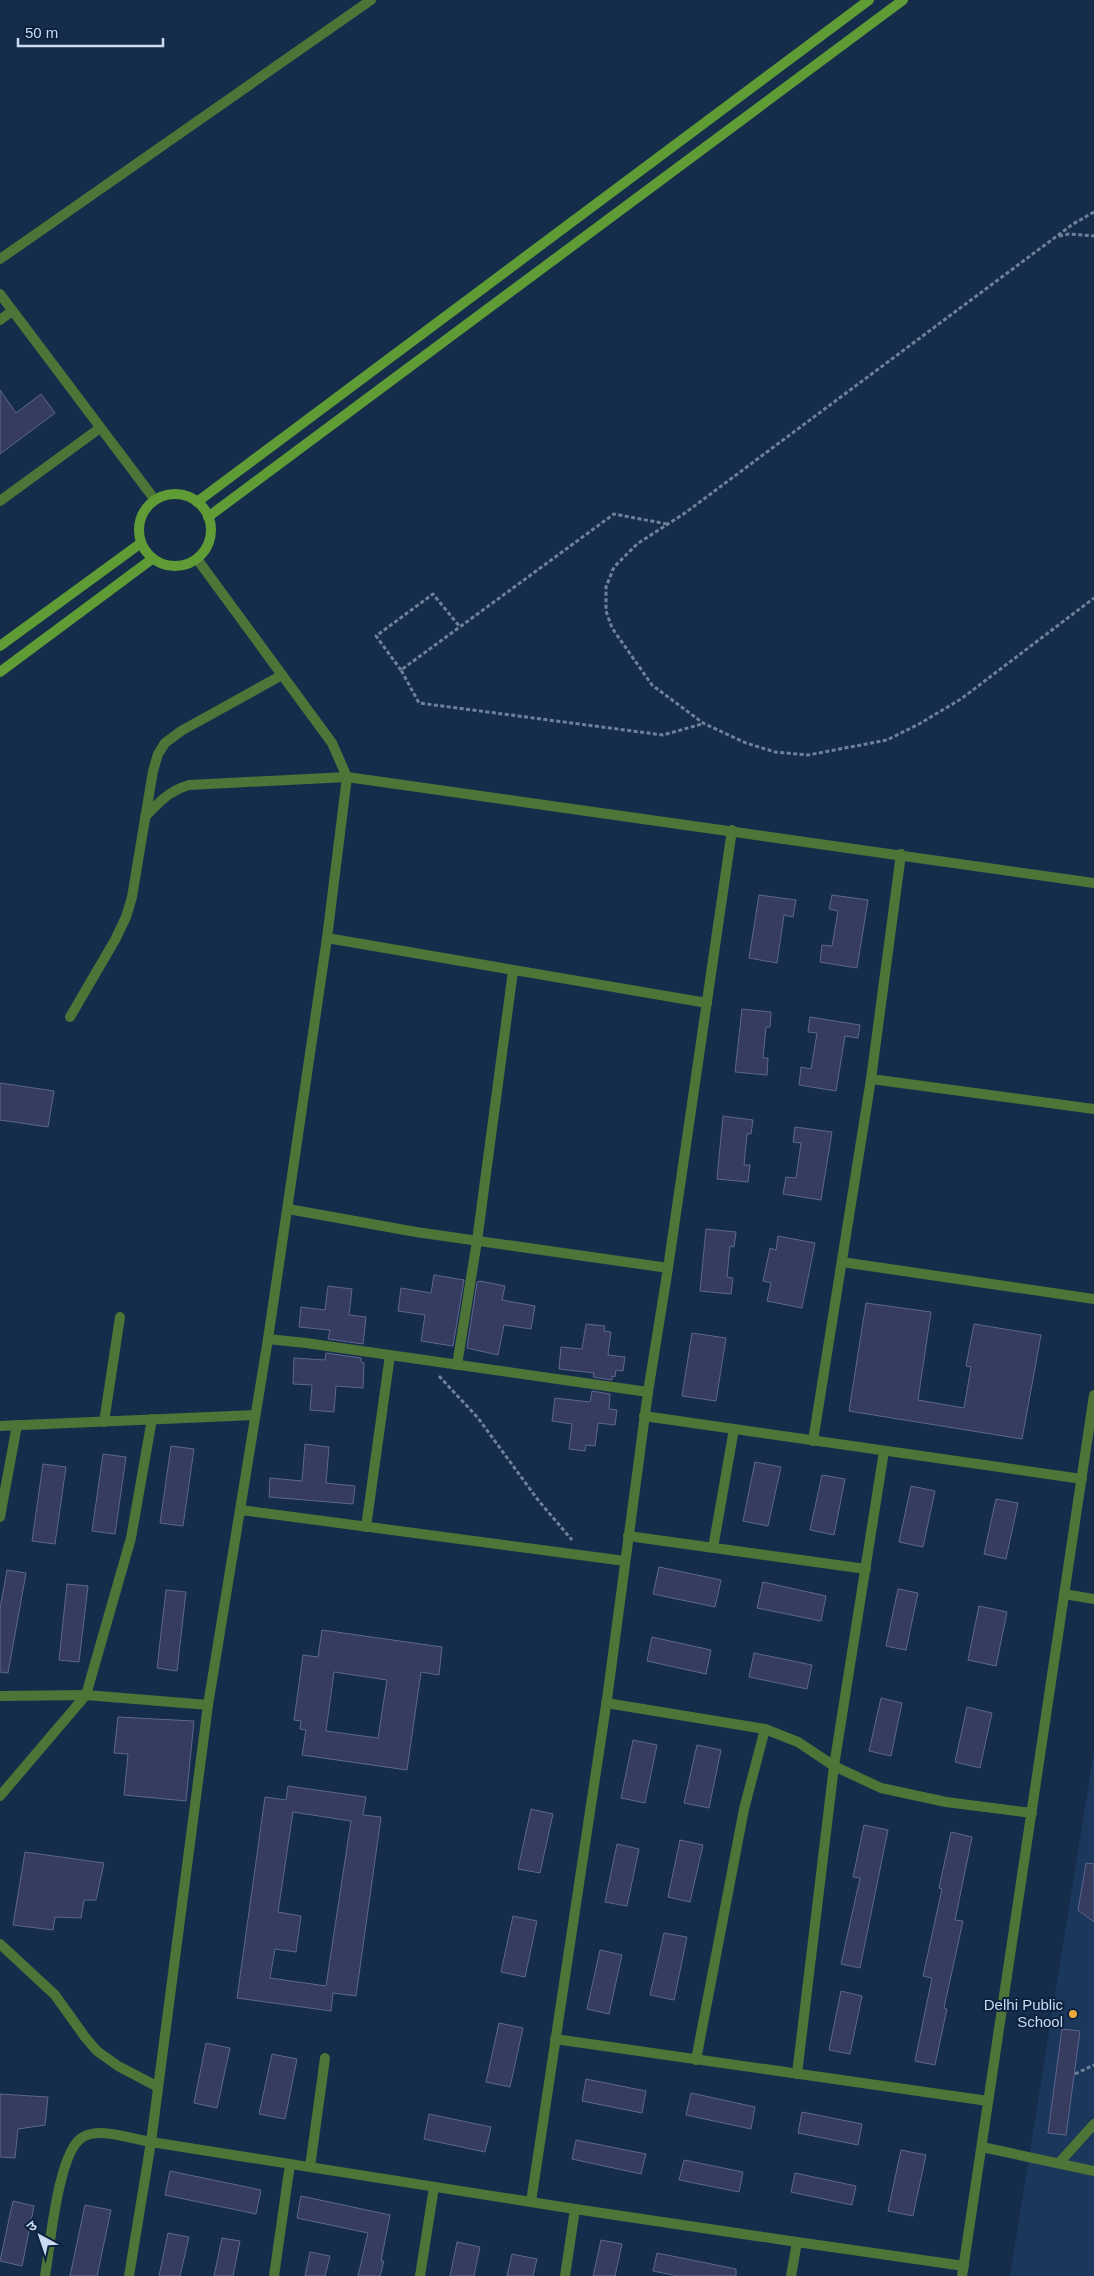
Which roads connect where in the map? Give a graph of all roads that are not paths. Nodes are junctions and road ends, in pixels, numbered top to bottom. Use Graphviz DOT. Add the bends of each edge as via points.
graph roads {
  1 [pos="371,0"];
  2 [pos="869,0"];
  3 [pos="903,0"];
  4 [pos="0,259"];
  5 [pos="0,294"];
  6 [pos="12,311"];
  7 [pos="0,320"];
  8 [pos="100,428"];
  9 [pos="155,500"];
  10 [pos="0,501"];
  11 [pos="197,502"];
  12 [pos="208,517"];
  13 [pos="141,543"];
  14 [pos="152,559"];
  15 [pos="197,559"];
  16 [pos="0,646"];
  17 [pos="0,672"];
  18 [pos="282,675"];
  19 [pos="347,777"];
  20 [pos="145,817"];
  21 [pos="732,830"];
  22 [pos="901,854"];
  23 [pos="1094,883"];
  24 [pos="327,938"];
  25 [pos="513,970"];
  26 [pos="707,1003"];
  27 [pos="70,1017"];
  28 [pos="871,1079"];
  29 [pos="1094,1109"];
  30 [pos="288,1209"];
  31 [pos="477,1241"];
  32 [pos="842,1262"];
  33 [pos="668,1268"];
  34 [pos="1094,1299"];
  35 [pos="120,1317"];
  36 [pos="268,1339"];
  37 [pos="390,1355"];
  38 [pos="457,1365"];
  39 [pos="648,1392"];
  40 [pos="1094,1395"];
  41 [pos="254,1415"];
  42 [pos="644,1416"];
  43 [pos="152,1419"];
  44 [pos="104,1422"];
  45 [pos="17,1425"];
  46 [pos="0,1426"];
  47 [pos="734,1429"];
  48 [pos="813,1441"];
  49 [pos="884,1451"];
  50 [pos="1082,1479"];
  51 [pos="240,1510"];
  52 [pos="0,1517"];
  53 [pos="366,1527"];
  54 [pos="628,1536"];
  55 [pos="713,1548"];
  56 [pos="625,1561"];
  57 [pos="866,1569"];
  58 [pos="1064,1594"];
  59 [pos="1094,1599"];
  60 [pos="86,1695"];
  61 [pos="0,1696"];
  62 [pos="606,1703"];
  63 [pos="208,1705"];
  64 [pos="765,1729"];
  65 [pos="834,1766"];
  66 [pos="0,1796"];
  67 [pos="1032,1813"];
  68 [pos="0,1944"];
  69 [pos="555,2039"];
  70 [pos="325,2058"];
  71 [pos="696,2060"];
  72 [pos="797,2074"];
  73 [pos="158,2087"];
  74 [pos="988,2101"];
  75 [pos="1094,2124"];
  76 [pos="151,2142"];
  77 [pos="982,2147"];
  78 [pos="1059,2163"];
  79 [pos="290,2164"];
  80 [pos="310,2167"];
  81 [pos="1094,2171"];
  82 [pos="434,2187"];
  83 [pos="531,2202"];
  84 [pos="576,2208"];
  85 [pos="797,2242"];
  86 [pos="963,2271"];
  87 [pos="45,2276"];
  88 [pos="129,2276"];
  89 [pos="274,2276"];
  90 [pos="420,2276"];
  91 [pos="565,2276"];
  92 [pos="792,2276"];
  1 -- 4 [label="street"];
  2 -- 11 [label="main road"];
  3 -- 12 [label="main road"];
  5 -- 6 [label="street"];
  6 -- 7 [label="street"];
  6 -- 8 [label="street"];
  8 -- 9 [label="street"];
  8 -- 10 [label="street"];
  9 -- 11 [label="main road" via="176,494"];
  9 -- 13 [label="main road" via="147,507 139,524"];
  11 -- 12 [label="main road"];
  12 -- 15 [label="main road" via="211,526 208,544"];
  13 -- 14 [label="main road"];
  13 -- 16 [label="main road"];
  14 -- 15 [label="main road" via="167,566 182,566"];
  14 -- 17 [label="main road"];
  15 -- 18 [label="street"];
  18 -- 19 [label="street" via="332,743"];
  18 -- 20 [label="street" via="165,743 153,771"];
  19 -- 20 [label="street" via="189,785 165,796"];
  19 -- 21 [label="street"];
  19 -- 24 [label="street"];
  20 -- 27 [label="street" via="126,917"];
  21 -- 22 [label="street"];
  21 -- 26 [label="street"];
  22 -- 23 [label="street"];
  22 -- 28 [label="street"];
  24 -- 25 [label="street"];
  24 -- 30 [label="street"];
  25 -- 26 [label="street"];
  25 -- 31 [label="street"];
  26 -- 33 [label="street"];
  28 -- 29 [label="street"];
  28 -- 32 [label="street"];
  30 -- 31 [label="street"];
  30 -- 36 [label="street"];
  31 -- 33 [label="street"];
  31 -- 38 [label="street"];
  32 -- 34 [label="street"];
  32 -- 48 [label="street"];
  33 -- 39 [label="street"];
  35 -- 44 [label="street"];
  36 -- 37 [label="street"];
  36 -- 41 [label="street"];
  37 -- 38 [label="street"];
  37 -- 53 [label="street"];
  38 -- 39 [label="street"];
  39 -- 42 [label="street"];
  40 -- 50 [label="street"];
  41 -- 43 [label="street"];
  41 -- 51 [label="street"];
  42 -- 47 [label="street"];
  42 -- 54 [label="street"];
  43 -- 44 [label="street"];
  43 -- 60 [label="street" via="131,1538"];
  44 -- 45 [label="street"];
  45 -- 46 [label="street"];
  45 -- 52 [label="street"];
  47 -- 48 [label="street"];
  47 -- 55 [label="street"];
  48 -- 49 [label="street"];
  49 -- 50 [label="street"];
  49 -- 57 [label="street"];
  50 -- 58 [label="street"];
  51 -- 53 [label="street"];
  51 -- 63 [label="street"];
  53 -- 56 [label="street"];
  54 -- 55 [label="street"];
  54 -- 56 [label="street"];
  55 -- 57 [label="street"];
  56 -- 62 [label="street"];
  57 -- 65 [label="street"];
  58 -- 59 [label="street"];
  58 -- 67 [label="street"];
  60 -- 61 [label="street"];
  60 -- 63 [label="street"];
  60 -- 66 [label="street"];
  62 -- 64 [label="street"];
  62 -- 69 [label="street"];
  63 -- 73 [label="street"];
  64 -- 65 [label="street" via="798,1742"];
  64 -- 71 [label="street" via="744,1809"];
  65 -- 67 [label="street" via="890,1790 946,1802"];
  65 -- 72 [label="street"];
  67 -- 74 [label="street"];
  68 -- 73 [label="street" via="55,1995 97,2051"];
  69 -- 71 [label="street"];
  69 -- 83 [label="street"];
  70 -- 80 [label="street"];
  71 -- 72 [label="street"];
  72 -- 74 [label="street"];
  73 -- 76 [label="street"];
  74 -- 77 [label="street"];
  75 -- 78 [label="street"];
  76 -- 79 [label="street"];
  76 -- 87 [label="street" via="96,2133 76,2143 65,2163"];
  76 -- 88 [label="street"];
  77 -- 78 [label="street"];
  77 -- 86 [label="street"];
  78 -- 81 [label="street"];
  79 -- 80 [label="street"];
  79 -- 89 [label="street"];
  80 -- 82 [label="street"];
  82 -- 83 [label="street"];
  82 -- 90 [label="street"];
  83 -- 84 [label="street"];
  84 -- 85 [label="street"];
  84 -- 91 [label="street"];
  85 -- 86 [label="street"];
  85 -- 92 [label="street"];
}
